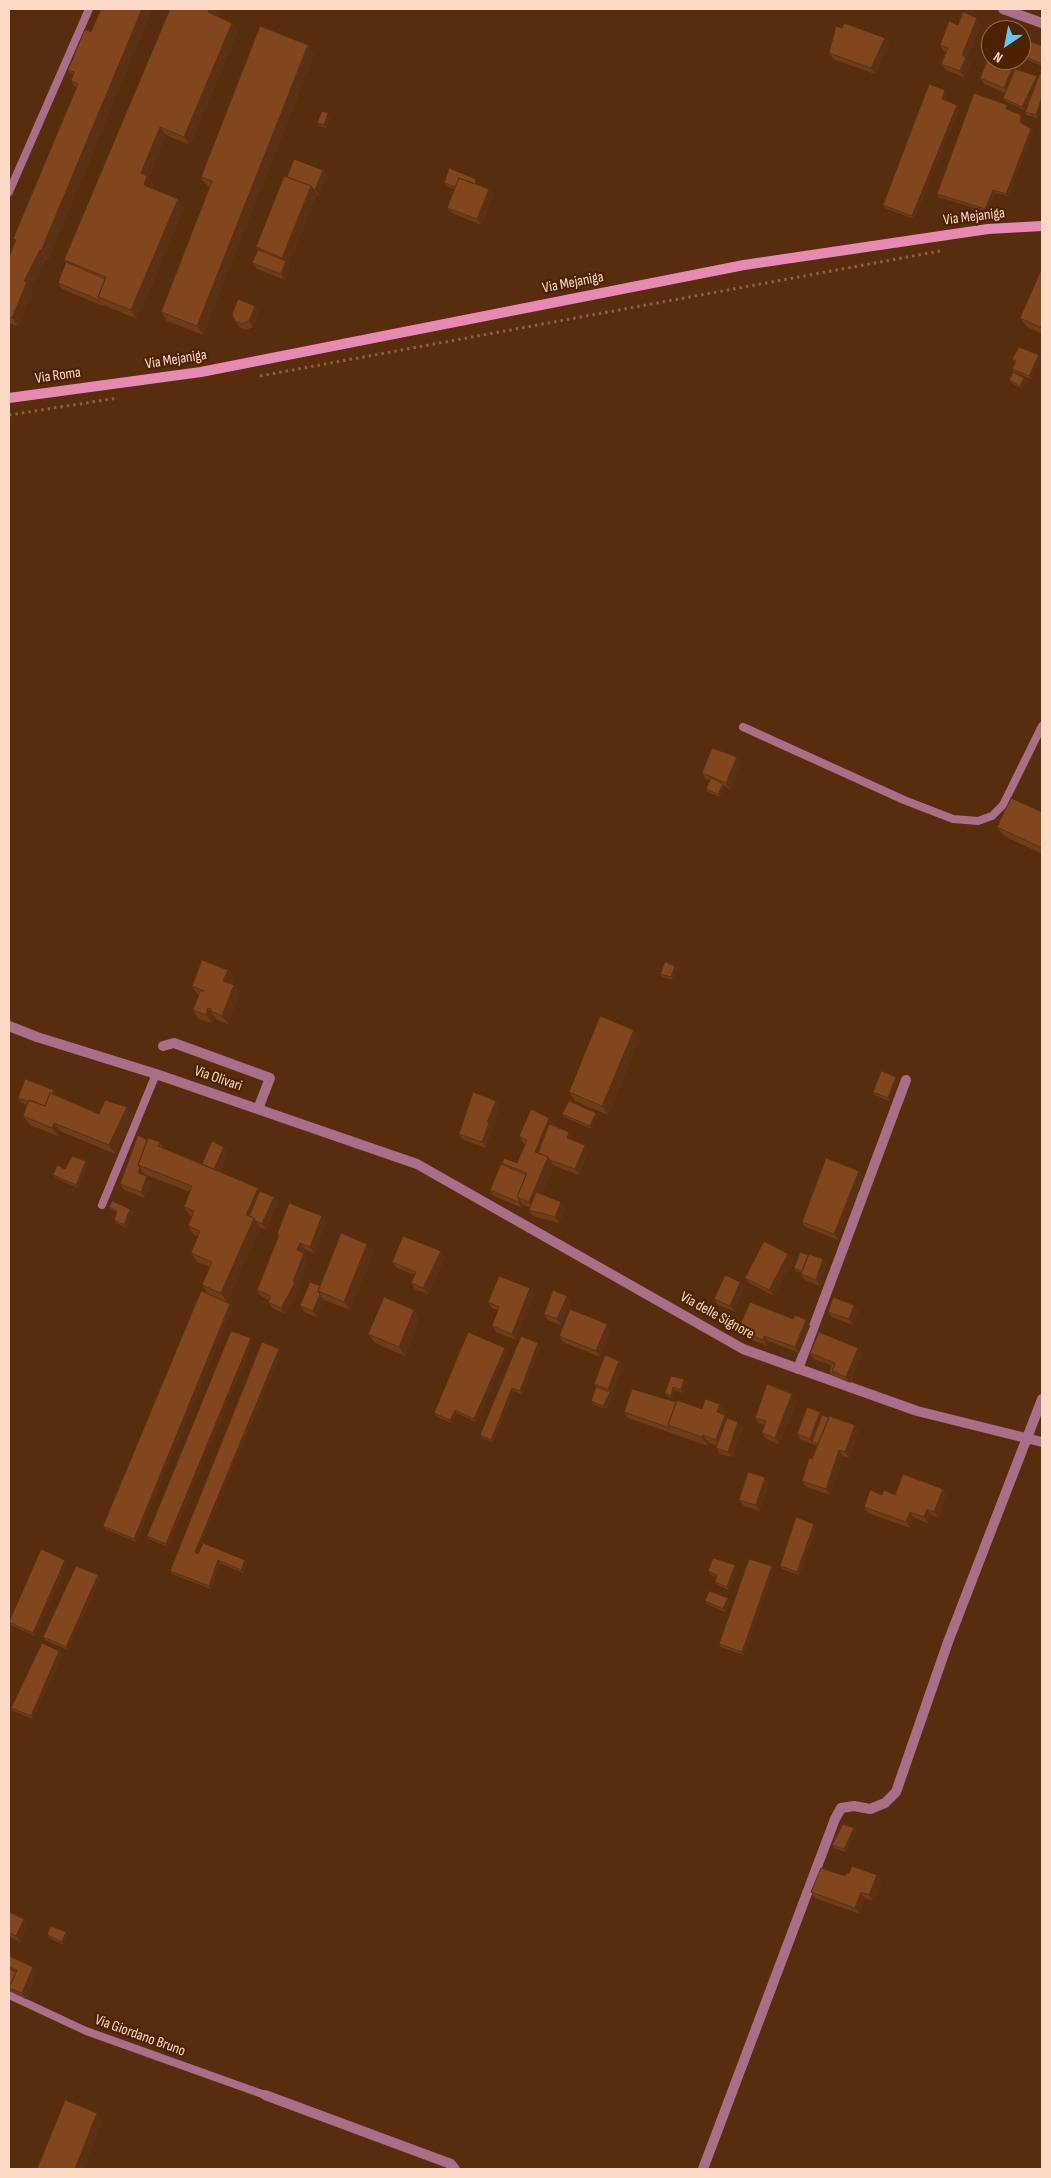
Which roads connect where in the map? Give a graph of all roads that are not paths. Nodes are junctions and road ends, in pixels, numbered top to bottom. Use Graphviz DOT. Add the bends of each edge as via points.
graph roads {
  1 [pos="89,9"];
  2 [pos="1003,9"];
  3 [pos="1042,23"];
  4 [pos="9,192"];
  5 [pos="1042,226"];
  6 [pos="112,384"];
  7 [pos="9,398"];
  8 [pos="1042,726"];
  9 [pos="743,727"];
  10 [pos="9,1026"];
  11 [pos="163,1046"];
  12 [pos="156,1074"];
  13 [pos="906,1080"];
  14 [pos="258,1109"];
  15 [pos="418,1164"];
  16 [pos="102,1205"];
  17 [pos="798,1369"];
  18 [pos="1042,1399"];
  19 [pos="1026,1437"];
  20 [pos="1042,1442"];
  21 [pos="9,1995"];
  22 [pos="266,2095"];
  23 [pos="453,2167"];
  24 [pos="465,2169"];
  25 [pos="703,2169"];
  1 -- 4 [label="lane"];
  2 -- 3 [label="street"];
  5 -- 6 [label="main road, Via Mejaniga" via="988,229 744,265 201,372"];
  6 -- 7 [label="main road, Via Roma"];
  8 -- 9 [label="lane" via="1004,805 992,816 978,821 953,819 904,800"];
  10 -- 12 [label="street, Via Olivari"];
  11 -- 14 [label="street" via="174,1043 270,1078"];
  12 -- 14 [label="street, Via Olivari"];
  12 -- 16 [label="lane"];
  13 -- 17 [label="street"];
  14 -- 15 [label="street, Via Olivari"];
  15 -- 17 [label="street, Via delle Signore" via="743,1350"];
  17 -- 19 [label="street, Via delle Signore" via="917,1411"];
  18 -- 19 [label="street"];
  19 -- 20 [label="street, Via delle Signore"];
  19 -- 25 [label="street" via="948,1642 896,1792 884,1803 870,1809 842,1808 835,1819"];
  21 -- 22 [label="lane, Via Giordano Bruno" via="86,2031"];
  22 -- 23 [label="street"];
  23 -- 24 [label="street"];
}
